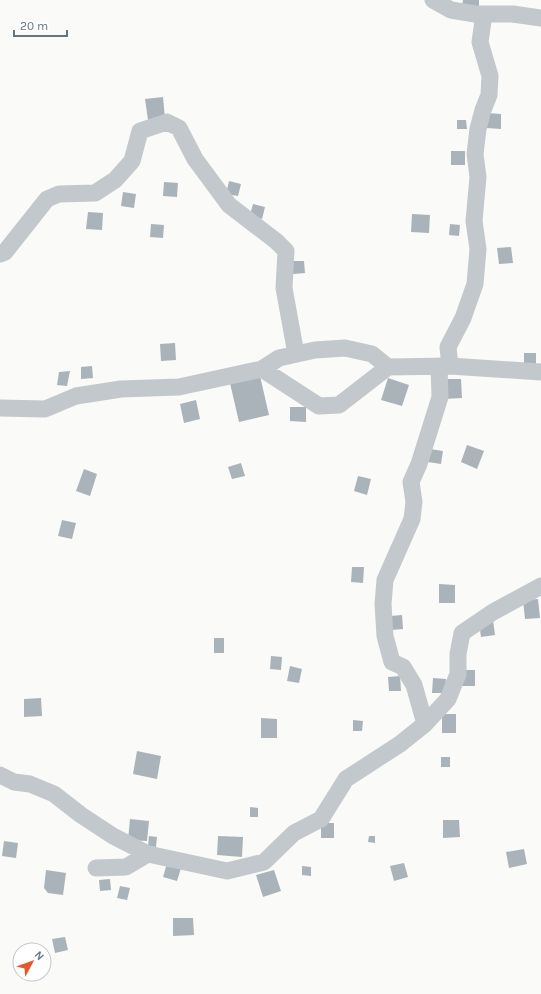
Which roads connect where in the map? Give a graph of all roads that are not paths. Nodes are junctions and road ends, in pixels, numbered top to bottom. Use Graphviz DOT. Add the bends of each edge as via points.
graph roads {
  1 [pos="433,0"];
  2 [pos="484,14"];
  3 [pos="541,18"];
  4 [pos="0,254"];
  5 [pos="296,354"];
  6 [pos="444,366"];
  7 [pos="388,367"];
  8 [pos="262,369"];
  9 [pos="541,372"];
  10 [pos="0,408"];
  11 [pos="541,586"];
  12 [pos="424,724"];
  13 [pos="0,775"];
  14 [pos="148,854"];
  15 [pos="96,868"];
  1 -- 2 [label="street" via="451,10"];
  2 -- 3 [label="street" via="513,14"];
  2 -- 6 [label="street" via="480,42 490,76 489,95 478,129 475,154 478,178 474,221 478,249 475,284 463,318 448,347"];
  4 -- 5 [label="street" via="5,252 47,199 59,194 95,192 114,180 132,161 140,131 167,122 179,128 195,159 229,205 286,251 284,288"];
  5 -- 7 [label="street" via="345,348 372,354"];
  5 -- 8 [label="street" via="279,358"];
  6 -- 7 [label="street"];
  6 -- 9 [label="street"];
  6 -- 12 [label="street" via="440,397 411,482 414,502 412,519 385,580 383,604 385,636 392,662 404,667 414,685"];
  7 -- 8 [label="street" via="339,405 319,406"];
  8 -- 10 [label="street" via="179,387 121,389 76,396 45,409"];
  11 -- 12 [label="street" via="493,612 462,633 458,674 448,699"];
  12 -- 14 [label="street" via="400,744 346,779 322,819 294,833 264,862 227,871"];
  13 -- 14 [label="street" via="54,794 113,836"];
  14 -- 15 [label="street" via="126,867"];
}
